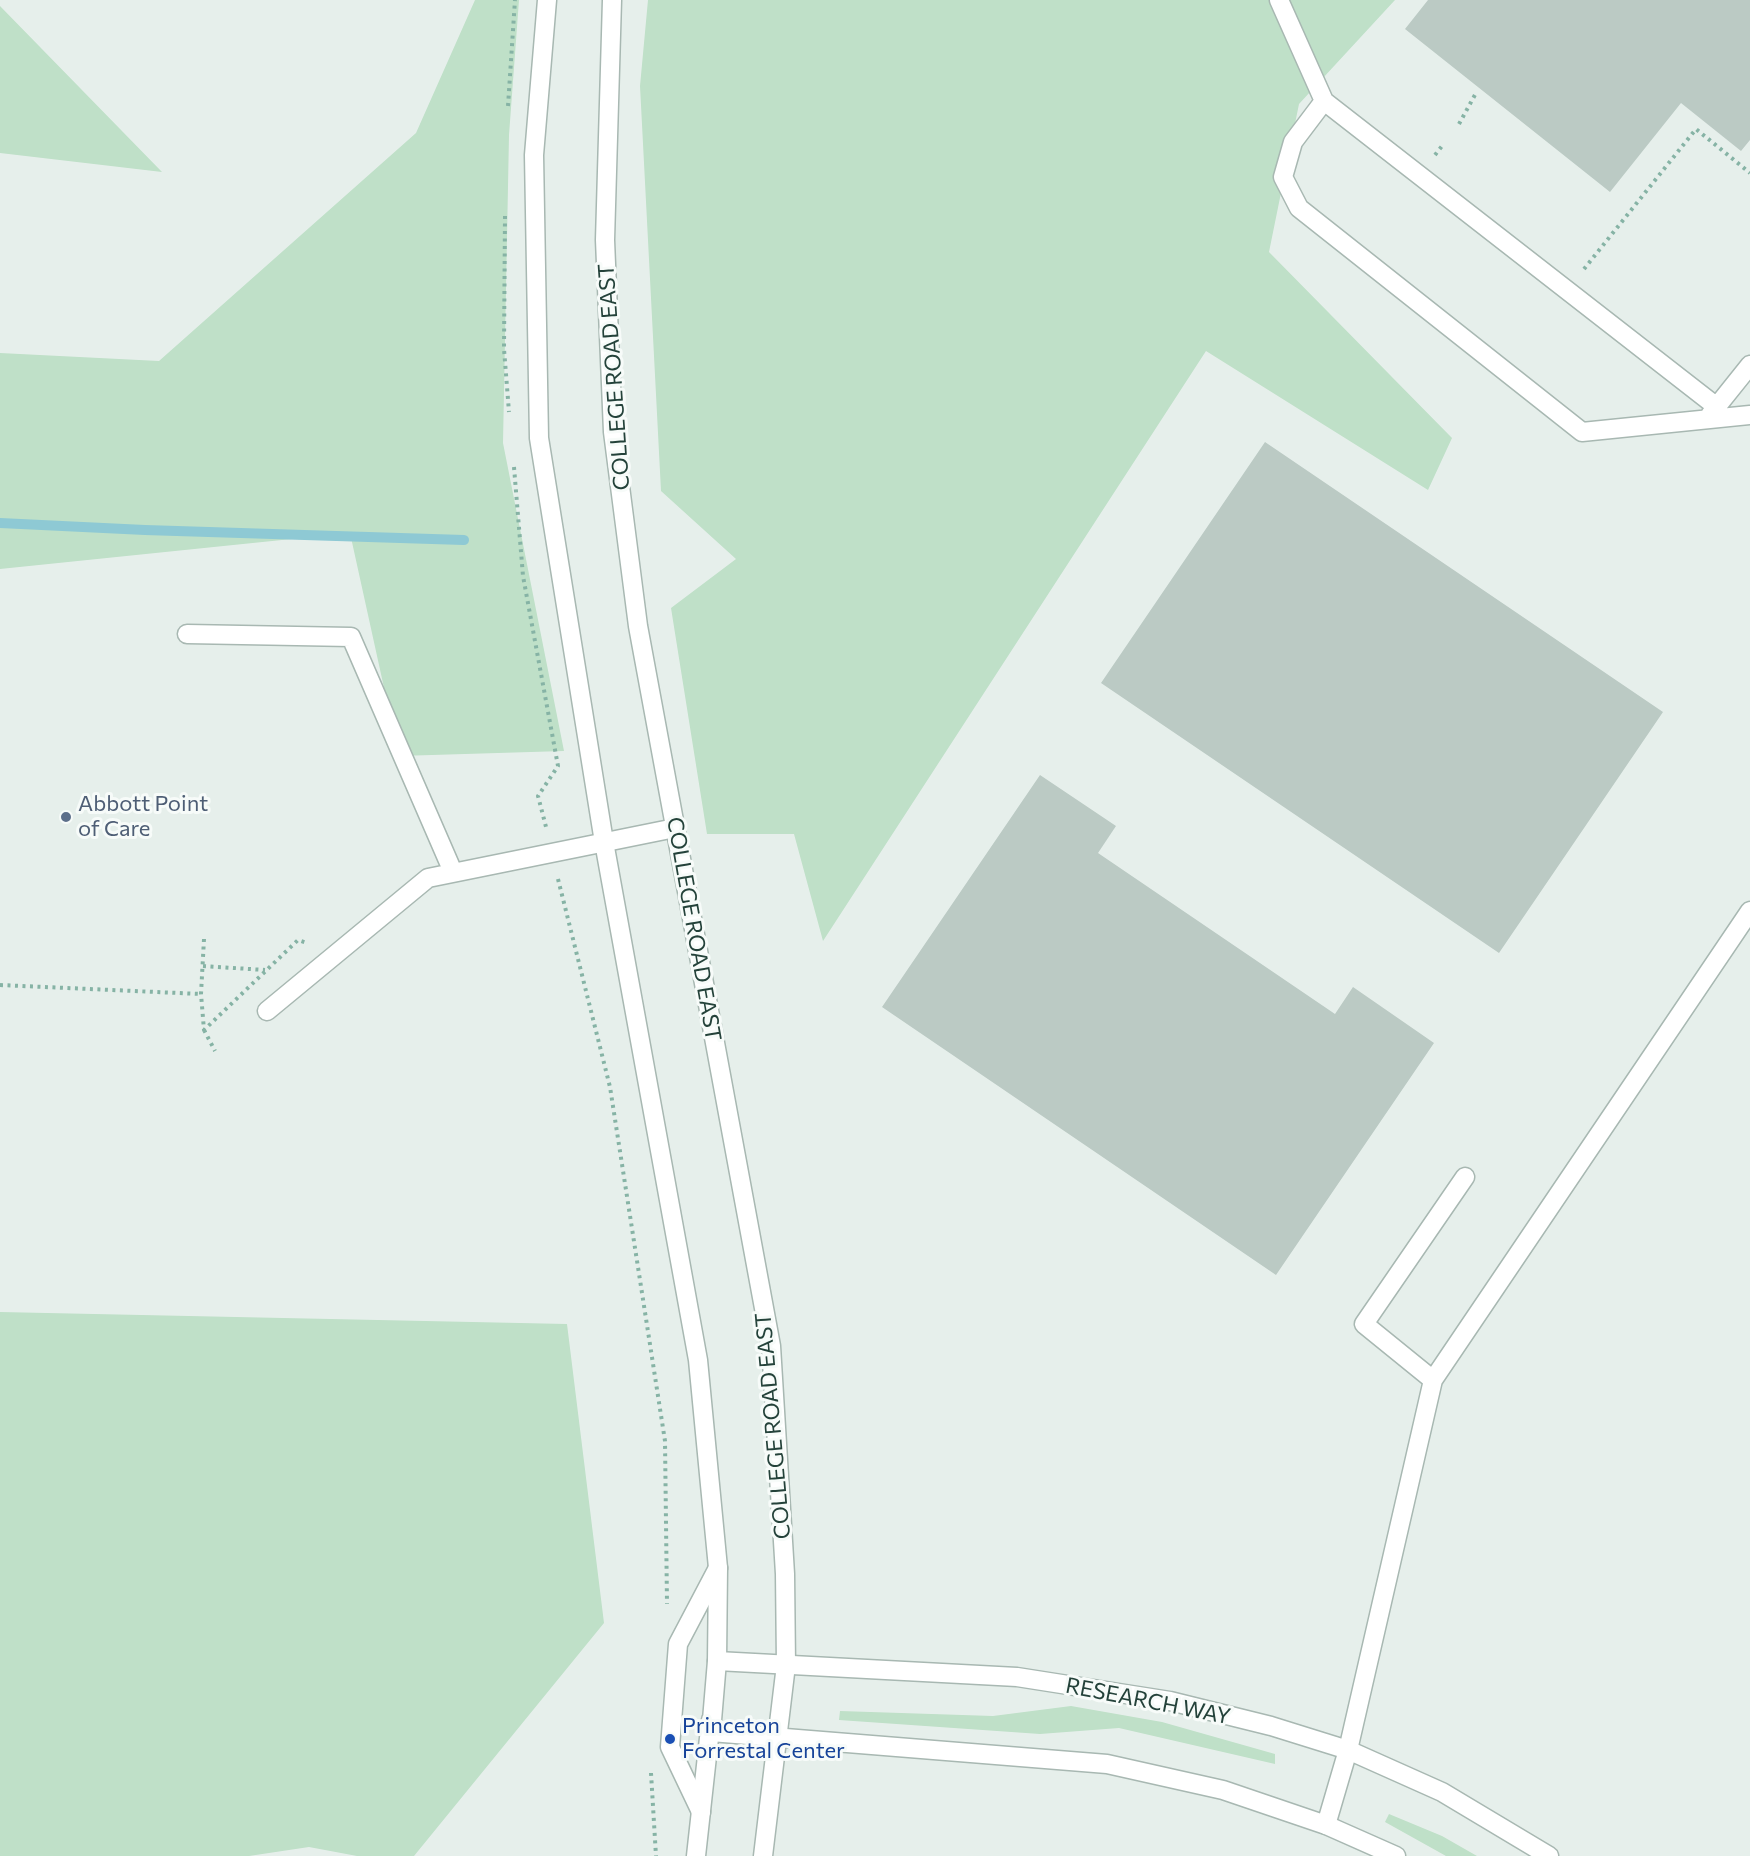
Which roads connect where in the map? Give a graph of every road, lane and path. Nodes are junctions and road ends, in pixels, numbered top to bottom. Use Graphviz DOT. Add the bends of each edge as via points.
graph roads {
  1 [pos="515,0"];
  2 [pos="547,0"];
  3 [pos="612,0"];
  4 [pos="1279,0"];
  5 [pos="1476,93"];
  6 [pos="1324,101"];
  7 [pos="508,106"];
  8 [pos="1459,124"];
  9 [pos="1750,172"];
  10 [pos="506,211"];
  11 [pos="1567,290"];
  12 [pos="1750,366"];
  13 [pos="1712,413"];
  14 [pos="1750,415"];
  15 [pos="509,417"];
  16 [pos="513,462"];
  17 [pos="187,634"];
  18 [pos="675,828"];
  19 [pos="604,842"];
  20 [pos="552,853"];
  21 [pos="453,872"];
  22 [pos="1750,911"];
  23 [pos="204,939"];
  24 [pos="338,952"];
  25 [pos="203,966"];
  26 [pos="266,970"];
  27 [pos="0,985"];
  28 [pos="201,994"];
  29 [pos="267,1011"];
  30 [pos="204,1030"];
  31 [pos="215,1051"];
  32 [pos="1465,1177"];
  33 [pos="1433,1380"];
  34 [pos="718,1568"];
  35 [pos="667,1613"];
  36 [pos="717,1661"];
  37 [pos="786,1665"];
  38 [pos="777,1737"];
  39 [pos="1348,1750"];
  40 [pos="650,1763"];
  41 [pos="701,1812"];
  42 [pos="1326,1825"];
  43 [pos="656,1856"];
  44 [pos="696,1856"];
  45 [pos="763,1856"];
  46 [pos="1396,1856"];
  47 [pos="1549,1856"];
  1 -- 7 [label="path"];
  2 -- 19 [label="street" via="534,155 539,438"];
  3 -- 18 [label="street, COLLEGE ROAD EAST" via="605,240 613,432 638,626"];
  4 -- 6 [label="street"];
  5 -- 8 [label="path"];
  6 -- 11 [label="street"];
  6 -- 13 [label="street" via="1293,142 1283,177 1299,208 1582,432"];
  9 -- 11 [label="path" via="1696,129"];
  10 -- 15 [label="path" via="504,349"];
  11 -- 13 [label="street"];
  12 -- 13 [label="street"];
  13 -- 14 [label="street"];
  16 -- 20 [label="path" via="523,576 558,766 538,796"];
  17 -- 21 [label="street" via="351,637"];
  18 -- 19 [label="street"];
  18 -- 37 [label="street, COLLEGE ROAD EAST" via="771,1346 785,1574"];
  19 -- 20 [label="street"];
  19 -- 34 [label="street" via="698,1360"];
  20 -- 21 [label="street"];
  20 -- 35 [label="path" via="610,1087 665,1441"];
  21 -- 24 [label="street" via="429,878"];
  22 -- 33 [label="street"];
  23 -- 25 [label="path"];
  24 -- 26 [label="path" via="298,940"];
  24 -- 29 [label="street"];
  25 -- 26 [label="path"];
  25 -- 28 [label="path"];
  26 -- 30 [label="path"];
  27 -- 28 [label="path"];
  28 -- 30 [label="path"];
  30 -- 31 [label="path"];
  32 -- 33 [label="street" via="1364,1324"];
  33 -- 39 [label="street"];
  34 -- 36 [label="street"];
  34 -- 41 [label="street" via="678,1644 670,1747"];
  36 -- 37 [label="street, RESEARCH WAY"];
  36 -- 38 [label="street" via="711,1732"];
  36 -- 41 [label="street"];
  37 -- 38 [label="street, COLLEGE ROAD EAST"];
  37 -- 39 [label="street, RESEARCH WAY" via="1017,1677 1170,1701"];
  38 -- 42 [label="street" via="1107,1764 1223,1790"];
  38 -- 45 [label="street, COLLEGE ROAD EAST"];
  39 -- 42 [label="street"];
  39 -- 47 [label="street, RESEARCH WAY" via="1442,1792"];
  40 -- 43 [label="path"];
  41 -- 44 [label="street"];
  42 -- 46 [label="street"];
}
